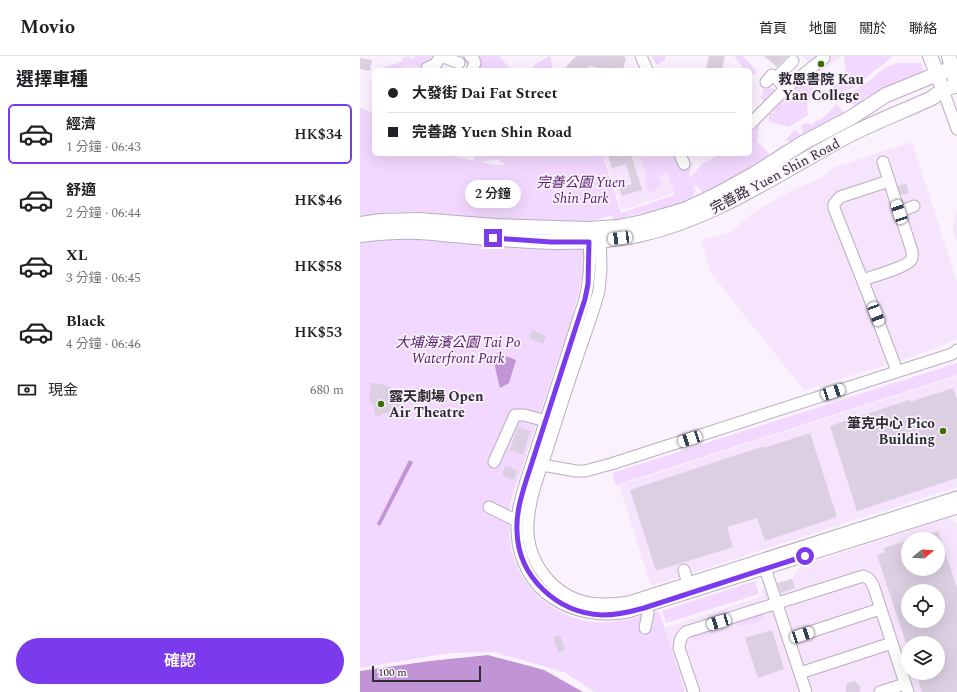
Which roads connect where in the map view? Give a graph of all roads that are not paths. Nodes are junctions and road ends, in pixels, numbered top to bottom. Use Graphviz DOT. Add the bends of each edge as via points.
graph roads {
  1 [pos="441,56"];
  2 [pos="470,56"];
  3 [pos="641,56"];
  4 [pos="930,56"];
  5 [pos="824,58"];
  6 [pos="793,60"];
  7 [pos="461,63"];
  8 [pos="953,63"];
  9 [pos="427,68"];
  10 [pos="473,68"];
  11 [pos="646,68"];
  12 [pos="937,74"];
  13 [pos="786,88"];
  14 [pos="953,88"];
  15 [pos="752,122"];
  16 [pos="957,129"];
  17 [pos="883,162"];
  18 [pos="889,181"];
  19 [pos="914,206"];
  20 [pos="899,212"];
  21 [pos="360,224"];
  22 [pos="360,235"];
  23 [pos="594,235"];
  24 [pos="863,280"];
  25 [pos="955,352"];
  26 [pos="897,371"];
  27 [pos="546,421"];
  28 [pos="494,462"];
  29 [pos="542,465"];
  30 [pos="957,497"];
  31 [pos="489,507"];
  32 [pos="957,508"];
  33 [pos="517,521"];
  34 [pos="764,564"];
  35 [pos="684,570"];
  36 [pos="688,584"];
  37 [pos="777,604"];
  38 [pos="620,608"];
  39 [pos="880,609"];
  40 [pos="648,613"];
  41 [pos="645,628"];
  42 [pos="789,639"];
  43 [pos="892,643"];
  44 [pos="800,673"];
  45 [pos="906,688"];
  46 [pos="694,692"];
  47 [pos="806,692"];
  48 [pos="880,692"];
  1 -- 7 [label="street"];
  1 -- 9 [label="street" via="436,64"];
  2 -- 10 [label="street" via="475,63"];
  3 -- 11 [label="street"];
  4 -- 12 [label="main road"];
  5 -- 13 [label="street"];
  6 -- 13 [label="street" via="771,80"];
  8 -- 12 [label="main road, 完善路 Yuen Shin Road"];
  8 -- 14 [label="main road"];
  12 -- 14 [label="main road"];
  12 -- 23 [label="main road, 完善路 Yuen Shin Road" via="886,95 706,200 678,212"];
  13 -- 15 [label="street"];
  14 -- 16 [label="street"];
  14 -- 23 [label="main road, 完善路 Yuen Shin Road" via="843,139 741,197 698,216 653,231"];
  17 -- 18 [label="street"];
  18 -- 20 [label="street"];
  18 -- 24 [label="street" via="840,197 834,204"];
  19 -- 20 [label="street"];
  20 -- 24 [label="street" via="912,251 910,262"];
  21 -- 23 [label="main road, 完善路 Yuen Shin Road" via="419,220"];
  22 -- 23 [label="main road, 完善路 Yuen Shin Road" via="417,232 530,241"];
  23 -- 27 [label="street" via="585,299"];
  23 -- 29 [label="street" via="601,274 596,299"];
  24 -- 26 [label="street"];
  25 -- 26 [label="street"];
  26 -- 29 [label="street" via="587,471 569,471"];
  27 -- 28 [label="street" via="515,415"];
  27 -- 33 [label="street" via="522,493"];
  29 -- 38 [label="street" via="528,525 530,546 537,564 554,586 573,597"];
  30 -- 34 [label="street"];
  31 -- 33 [label="street"];
  32 -- 34 [label="street"];
  33 -- 38 [label="street" via="521,554 530,575 546,592 558,602 577,611 602,615"];
  34 -- 36 [label="street"];
  34 -- 37 [label="street"];
  34 -- 38 [label="street" via="644,608"];
  35 -- 36 [label="street"];
  36 -- 38 [label="street"];
  37 -- 39 [label="street" via="863,576 873,585"];
  37 -- 42 [label="street"];
  37 -- 46 [label="street" via="682,635 679,648"];
  39 -- 42 [label="street"];
  39 -- 43 [label="street"];
  40 -- 41 [label="street"];
  42 -- 44 [label="street"];
  43 -- 44 [label="street"];
  43 -- 45 [label="street"];
  44 -- 47 [label="street"];
  45 -- 48 [label="street"];
}
